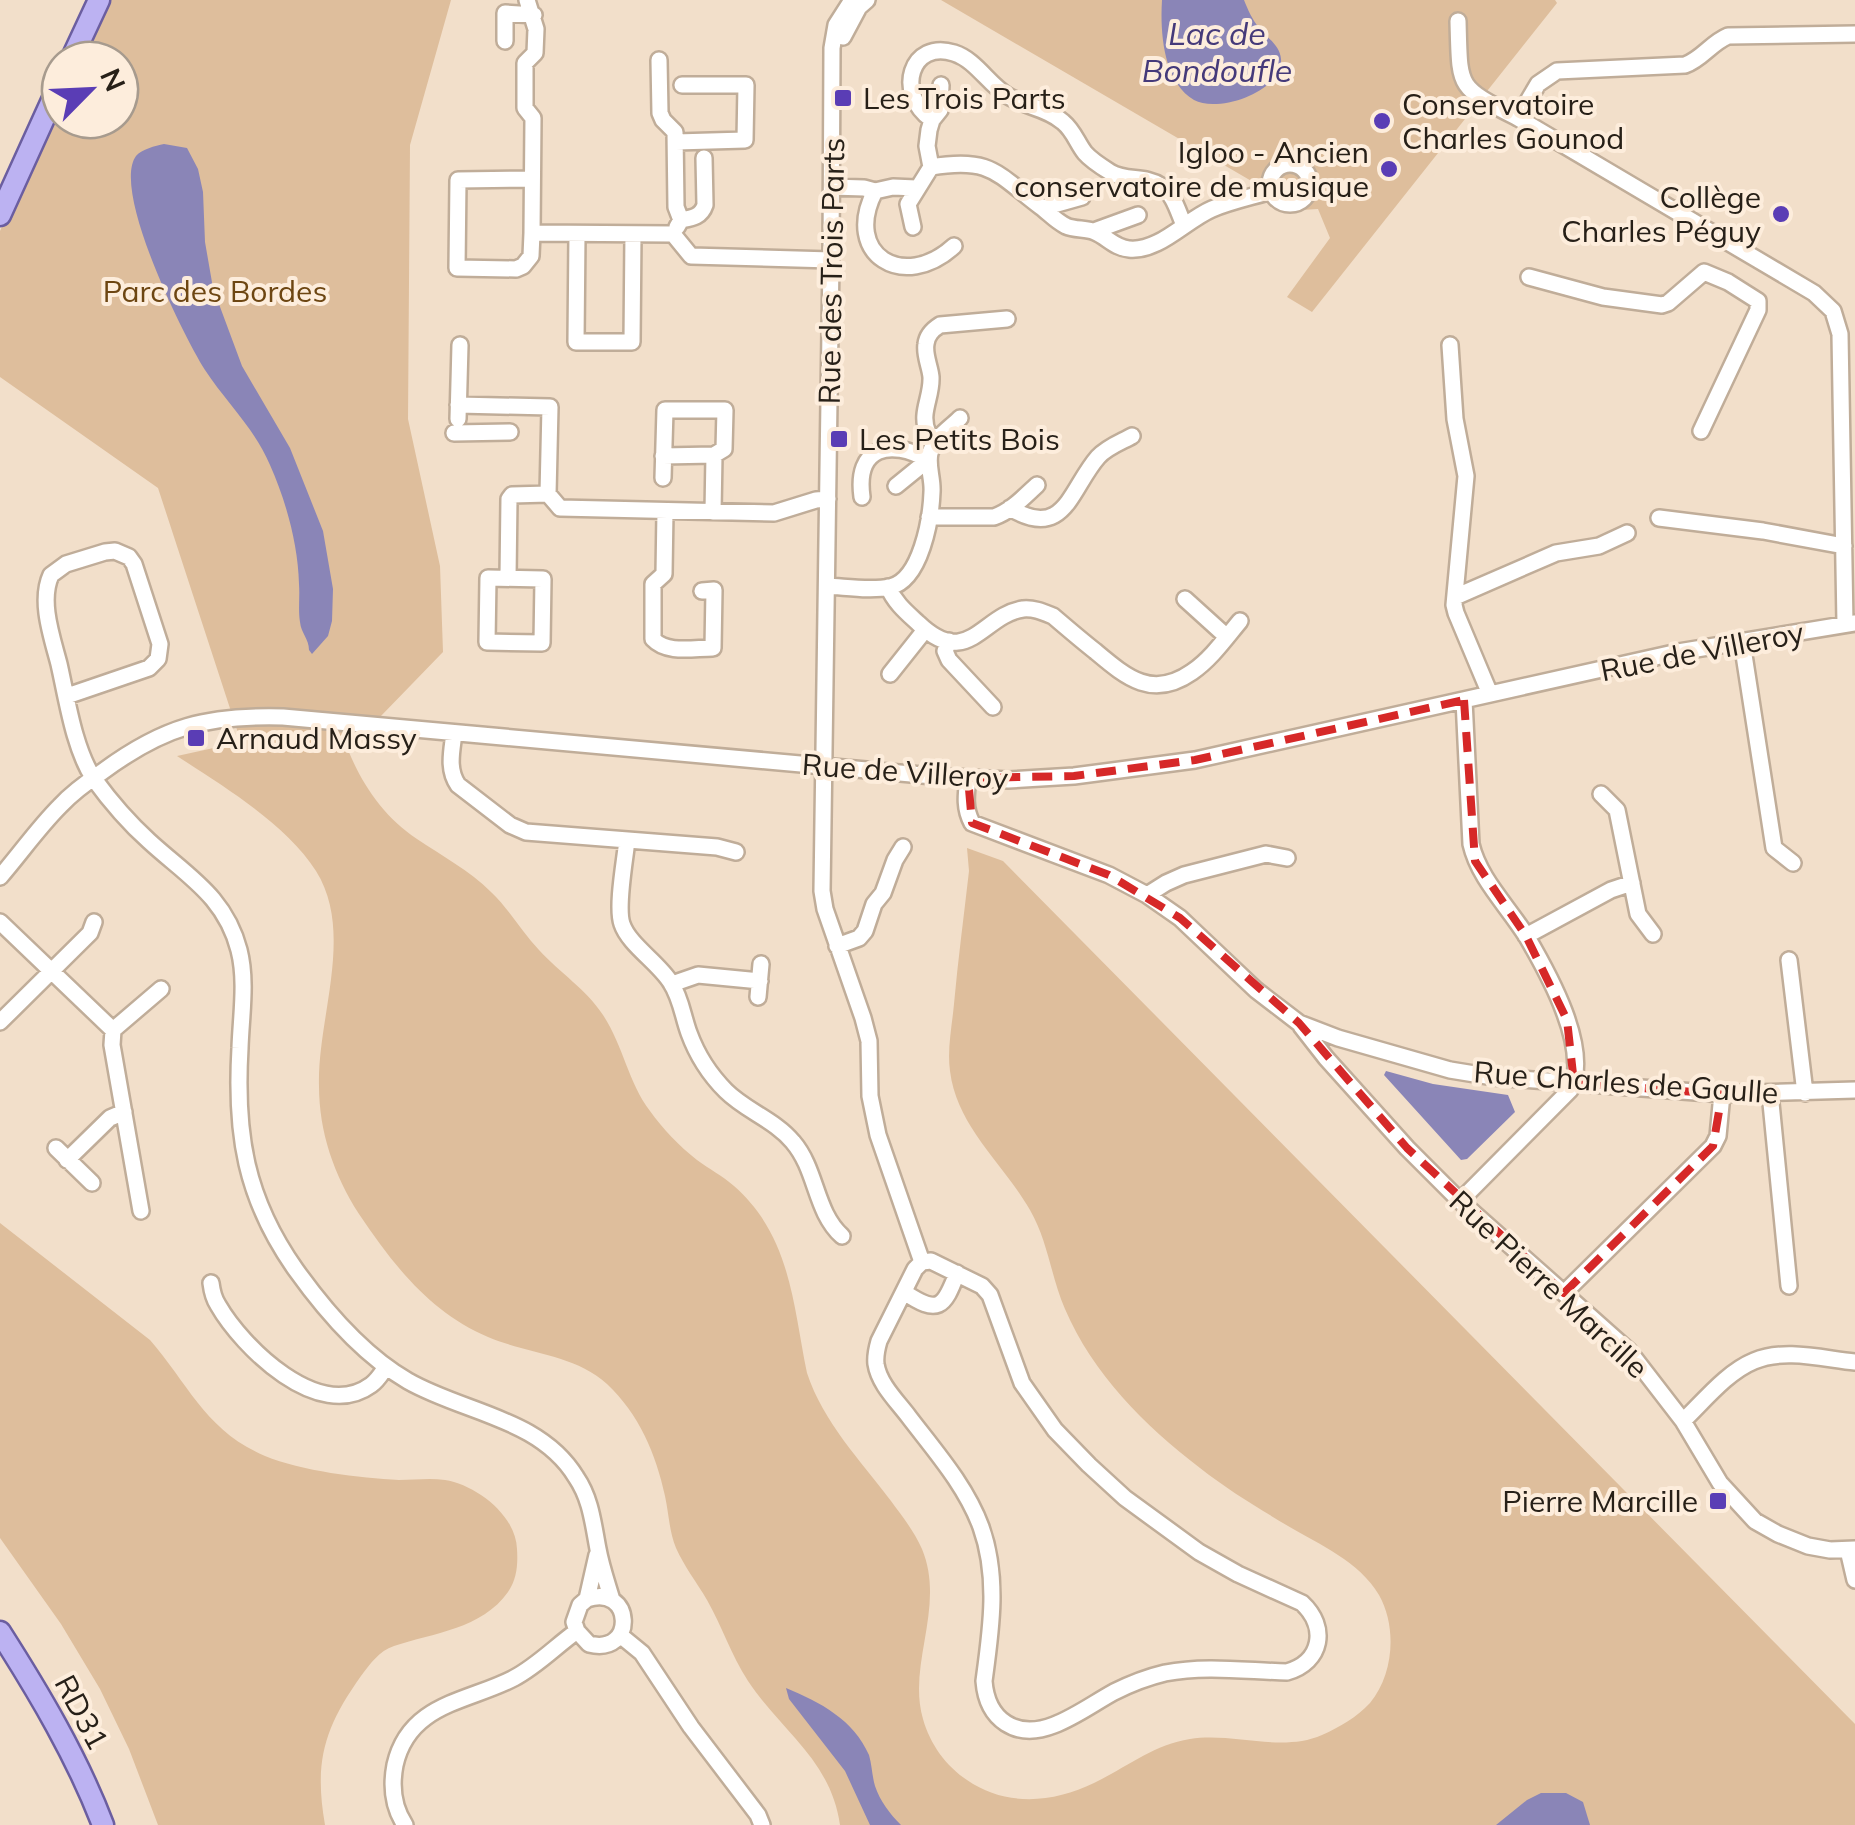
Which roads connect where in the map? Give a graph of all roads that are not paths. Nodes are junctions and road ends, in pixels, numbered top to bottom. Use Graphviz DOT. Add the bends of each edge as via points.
graph roads {
  1 [pos="99,0"];
  2 [pos="852,0"];
  3 [pos="867,0"];
  4 [pos="506,6"];
  5 [pos="530,8"];
  6 [pos="1458,20"];
  7 [pos="1855,34"];
  8 [pos="80,40"];
  9 [pos="505,41"];
  10 [pos="659,60"];
  11 [pos="832,74"];
  12 [pos="682,85"];
  13 [pos="941,85"];
  14 [pos="1518,118"];
  15 [pos="932,120"];
  16 [pos="40,127"];
  17 [pos="676,142"];
  18 [pos="704,158"];
  19 [pos="931,166"];
  20 [pos="532,179"];
  21 [pos="832,187"];
  22 [pos="916,188"];
  23 [pos="876,191"];
  24 [pos="1271,191"];
  25 [pos="1082,196"];
  26 [pos="1043,208"];
  27 [pos="1138,215"];
  28 [pos="0,216"];
  29 [pos="1184,225"];
  30 [pos="913,226"];
  31 [pos="677,227"];
  32 [pos="1094,230"];
  33 [pos="532,233"];
  34 [pos="577,234"];
  35 [pos="633,234"];
  36 [pos="954,246"];
  37 [pos="1746,252"];
  38 [pos="831,260"];
  39 [pos="1529,277"];
  40 [pos="1728,282"];
  41 [pos="1006,319"];
  42 [pos="460,346"];
  43 [pos="1450,346"];
  44 [pos="481,406"];
  45 [pos="960,418"];
  46 [pos="457,419"];
  47 [pos="480,432"];
  48 [pos="510,432"];
  49 [pos="1701,432"];
  50 [pos="1132,436"];
  51 [pos="936,438"];
  52 [pos="714,455"];
  53 [pos="663,456"];
  54 [pos="928,460"];
  55 [pos="663,478"];
  56 [pos="1037,485"];
  57 [pos="896,486"];
  58 [pos="548,494"];
  59 [pos="862,497"];
  60 [pos="828,500"];
  61 [pos="1010,508"];
  62 [pos="665,510"];
  63 [pos="713,512"];
  64 [pos="929,517"];
  65 [pos="1659,518"];
  66 [pos="1626,533"];
  67 [pos="1844,546"];
  68 [pos="508,578"];
  69 [pos="827,586"];
  70 [pos="888,587"];
  71 [pos="702,591"];
  72 [pos="1455,597"];
  73 [pos="1185,599"];
  74 [pos="1240,622"];
  75 [pos="1850,624"];
  76 [pos="925,630"];
  77 [pos="1226,637"];
  78 [pos="949,641"];
  79 [pos="1742,642"];
  80 [pos="890,674"];
  81 [pos="1490,694"];
  82 [pos="67,696"];
  83 [pos="1464,700"];
  84 [pos="993,707"];
  85 [pos="454,733"];
  86 [pos="823,766"];
  87 [pos="94,778"];
  88 [pos="968,778"];
  89 [pos="1601,794"];
  90 [pos="627,840"];
  91 [pos="903,847"];
  92 [pos="736,852"];
  93 [pos="1287,858"];
  94 [pos="1793,863"];
  95 [pos="0,877"];
  96 [pos="1632,883"];
  97 [pos="1147,896"];
  98 [pos="0,922"];
  99 [pos="94,922"];
  100 [pos="1653,934"];
  101 [pos="1526,936"];
  102 [pos="837,946"];
  103 [pos="1786,971"];
  104 [pos="51,972"];
  105 [pos="760,981"];
  106 [pos="672,984"];
  107 [pos="161,989"];
  108 [pos="0,1022"];
  109 [pos="1299,1023"];
  110 [pos="113,1030"];
  111 [pos="1574,1083"];
  112 [pos="1855,1090"];
  113 [pos="1805,1093"];
  114 [pos="1722,1094"];
  115 [pos="1770,1094"];
  116 [pos="124,1112"];
  117 [pos="92,1182"];
  118 [pos="1460,1200"];
  119 [pos="141,1211"];
  120 [pos="842,1236"];
  121 [pos="922,1262"];
  122 [pos="957,1272"];
  123 [pos="210,1283"];
  124 [pos="1789,1286"];
  125 [pos="904,1292"];
  126 [pos="1564,1293"];
  127 [pos="1855,1362"];
  128 [pos="386,1367"];
  129 [pos="1683,1421"];
  130 [pos="1851,1550"];
  131 [pos="598,1551"];
  132 [pos="1855,1580"];
  133 [pos="587,1599"];
  134 [pos="612,1600"];
  135 [pos="576,1631"];
  136 [pos="0,1632"];
  137 [pos="620,1635"];
  138 [pos="103,1825"];
  139 [pos="405,1825"];
  140 [pos="762,1825"];
  1 -- 8 [label="main road"];
  2 -- 11 [label="street, Rue des Trois Parts" via="836,25"];
  3 -- 11 [label="street, Rue des Trois Parts" via="848,25"];
  4 -- 5 [label="street"];
  4 -- 9 [label="street"];
  5 -- 20 [label="street" via="536,53 524,63 525,108 533,118"];
  6 -- 14 [label="street" via="1465,85"];
  7 -- 14 [label="street" via="1728,36 1684,65 1557,71 1538,84"];
  10 -- 17 [label="street" via="660,113"];
  11 -- 21 [label="street, Rue des Trois Parts"];
  12 -- 17 [label="street" via="746,84 746,140"];
  13 -- 15 [label="street" via="940,110"];
  14 -- 37 [label="street"];
  15 -- 19 [label="street"];
  15 -- 29 [label="street" via="913,99 911,72 930,54 957,54 1009,97 1059,118 1087,156 1110,172 1165,188"];
  16 -- 28 [label="main road"];
  17 -- 31 [label="street"];
  18 -- 31 [label="street" via="705,206"];
  19 -- 22 [label="street"];
  19 -- 26 [label="street" via="986,167"];
  20 -- 33 [label="street"];
  20 -- 33 [label="street" via="458,180 456,268 523,266 531,256"];
  21 -- 23 [label="street"];
  21 -- 38 [label="street, Rue des Trois Parts"];
  22 -- 23 [label="street"];
  22 -- 30 [label="street" via="908,204"];
  23 -- 36 [label="street" via="865,223 880,257 911,268"];
  24 -- 29 [label="street"];
  25 -- 26 [label="street"];
  26 -- 32 [label="street" via="1070,228"];
  27 -- 32 [label="street"];
  29 -- 32 [label="street" via="1130,249"];
  31 -- 35 [label="street"];
  31 -- 38 [label="street" via="692,256"];
  33 -- 34 [label="street"];
  34 -- 35 [label="street"];
  34 -- 35 [label="street" via="576,342 632,342"];
  37 -- 40 [label="street"];
  37 -- 67 [label="street" via="1814,293 1838,321"];
  38 -- 60 [label="street, Rue des Trois Parts"];
  39 -- 40 [label="street" via="1662,305 1704,272"];
  40 -- 49 [label="street" via="1758,301 1758,310"];
  41 -- 51 [label="street" via="940,325 927,338 931,382 923,419"];
  42 -- 46 [label="street"];
  43 -- 72 [label="street" via="1466,476"];
  44 -- 46 [label="street"];
  44 -- 47 [label="street"];
  44 -- 58 [label="street" via="550,407"];
  45 -- 51 [label="street"];
  46 -- 47 [label="street"];
  47 -- 48 [label="street"];
  50 -- 61 [label="street" via="1097,458 1058,512 1032,520"];
  51 -- 54 [label="street"];
  52 -- 53 [label="street"];
  52 -- 53 [label="street" via="724,448 724,410 664,410"];
  52 -- 63 [label="street"];
  53 -- 55 [label="street"];
  54 -- 57 [label="street"];
  54 -- 59 [label="street" via="905,448 875,454 862,471"];
  54 -- 64 [label="street"];
  56 -- 61 [label="street"];
  58 -- 62 [label="street" via="560,508"];
  58 -- 68 [label="street" via="509,499"];
  60 -- 63 [label="street" via="774,513"];
  60 -- 69 [label="street, Rue des Trois Parts"];
  61 -- 64 [label="street" via="986,518"];
  62 -- 63 [label="street"];
  62 -- 71 [label="street" via="664,574 654,584 658,645 713,648 714,590"];
  64 -- 70 [label="street" via="912,571"];
  65 -- 67 [label="street"];
  66 -- 72 [label="street" via="1599,546 1556,553"];
  67 -- 75 [label="street"];
  68 -- 68 [label="street" via="488,578 487,642 542,642 543,579"];
  69 -- 70 [label="street"];
  69 -- 86 [label="street, Rue des Trois Parts"];
  70 -- 76 [label="street"];
  72 -- 81 [label="street"];
  73 -- 77 [label="street"];
  74 -- 77 [label="street"];
  75 -- 79 [label="street, Rue de Villeroy"];
  76 -- 78 [label="street"];
  76 -- 80 [label="street"];
  77 -- 78 [label="street" via="1193,672 1160,685 1127,678 1053,616 1026,608 975,637"];
  78 -- 84 [label="street" via="948,660"];
  79 -- 81 [label="street, Rue de Villeroy"];
  79 -- 94 [label="street" via="1774,848"];
  81 -- 83 [label="street, Rue de Villeroy"];
  82 -- 82 [label="street" via="47,607 48,582 66,564 122,553 134,564 160,644 158,659"];
  82 -- 87 [label="street"];
  83 -- 88 [label="street, Rue de Villeroy" via="1195,760 1074,776"];
  83 -- 101 [label="street" via="1475,862"];
  85 -- 86 [label="street, Rue de Villeroy"];
  85 -- 87 [label="street, Rue de Villeroy" via="228,718 142,744"];
  85 -- 90 [label="street" via="452,777 510,825"];
  86 -- 88 [label="street, Rue de Villeroy"];
  86 -- 102 [label="street, Rue des Trois Parts" via="822,891"];
  87 -- 95 [label="street, Rue de Villeroy" via="56,810"];
  87 -- 128 [label="street" via="226,917 243,978 238,1115 253,1187 295,1268"];
  88 -- 97 [label="street, Rue Charles de Gaulle" via="965,802 972,823"];
  89 -- 96 [label="street" via="1618,810"];
  90 -- 92 [label="street"];
  90 -- 106 [label="street" via="622,924"];
  91 -- 102 [label="street" via="865,931"];
  93 -- 97 [label="street" via="1266,854 1184,876"];
  96 -- 100 [label="street" via="1638,914"];
  96 -- 101 [label="street"];
  97 -- 109 [label="street, Rue Charles de Gaulle"];
  98 -- 104 [label="street"];
  99 -- 104 [label="street"];
  101 -- 111 [label="street" via="1566,1020 1575,1050"];
  102 -- 121 [label="street, Rue des Trois Parts" via="869,1041 878,1135"];
  103 -- 113 [label="street"];
  104 -- 108 [label="street"];
  104 -- 110 [label="street"];
  105 -- 106 [label="street" via="698,975"];
  106 -- 120 [label="street" via="710,1073 793,1141 831,1227"];
  107 -- 110 [label="street"];
  109 -- 111 [label="street, Rue Charles de Gaulle" via="1450,1070"];
  109 -- 118 [label="street, Rue Pierre Marcille"];
  110 -- 116 [label="street"];
  111 -- 114 [label="street, Rue Charles de Gaulle"];
  111 -- 118 [label="street"];
  112 -- 113 [label="street, Rue Charles de Gaulle"];
  113 -- 115 [label="street, Rue Charles de Gaulle"];
  114 -- 115 [label="street, Rue Charles de Gaulle"];
  114 -- 126 [label="street" via="1713,1146"];
  115 -- 124 [label="street"];
  116 -- 117 [label="street" via="61,1154"];
  116 -- 119 [label="street"];
  118 -- 126 [label="street, Rue Pierre Marcille"];
  121 -- 122 [label="street"];
  121 -- 125 [label="street"];
  122 -- 125 [label="street" via="943,1302 926,1304"];
  122 -- 125 [label="street" via="990,1295 1022,1382 1089,1465 1200,1552 1310,1610 1318,1642 1308,1662 1287,1672 1219,1668 1161,1674 1038,1730 999,1720 985,1694 993,1599 980,1523 876,1364 879,1341"];
  123 -- 128 [label="street" via="235,1328 304,1387 354,1393 376,1382"];
  126 -- 129 [label="street, Rue Pierre Marcille" via="1629,1352"];
  127 -- 129 [label="street" via="1790,1355 1756,1360"];
  128 -- 131 [label="street" via="552,1448 585,1491"];
  129 -- 130 [label="street, Rue Pierre Marcille" via="1720,1483 1755,1521 1808,1546"];
  130 -- 132 [label="street"];
  131 -- 133 [label="street"];
  131 -- 134 [label="street"];
  133 -- 134 [label="street"];
  133 -- 135 [label="street" via="576,1613"];
  134 -- 137 [label="street" via="622,1612"];
  135 -- 137 [label="street" via="597,1646"];
  135 -- 139 [label="street" via="528,1670 436,1709 412,1729 392,1788"];
  136 -- 138 [label="main road, RD31 / RD31" via="68,1746"];
  137 -- 140 [label="street" via="642,1653"];
}
